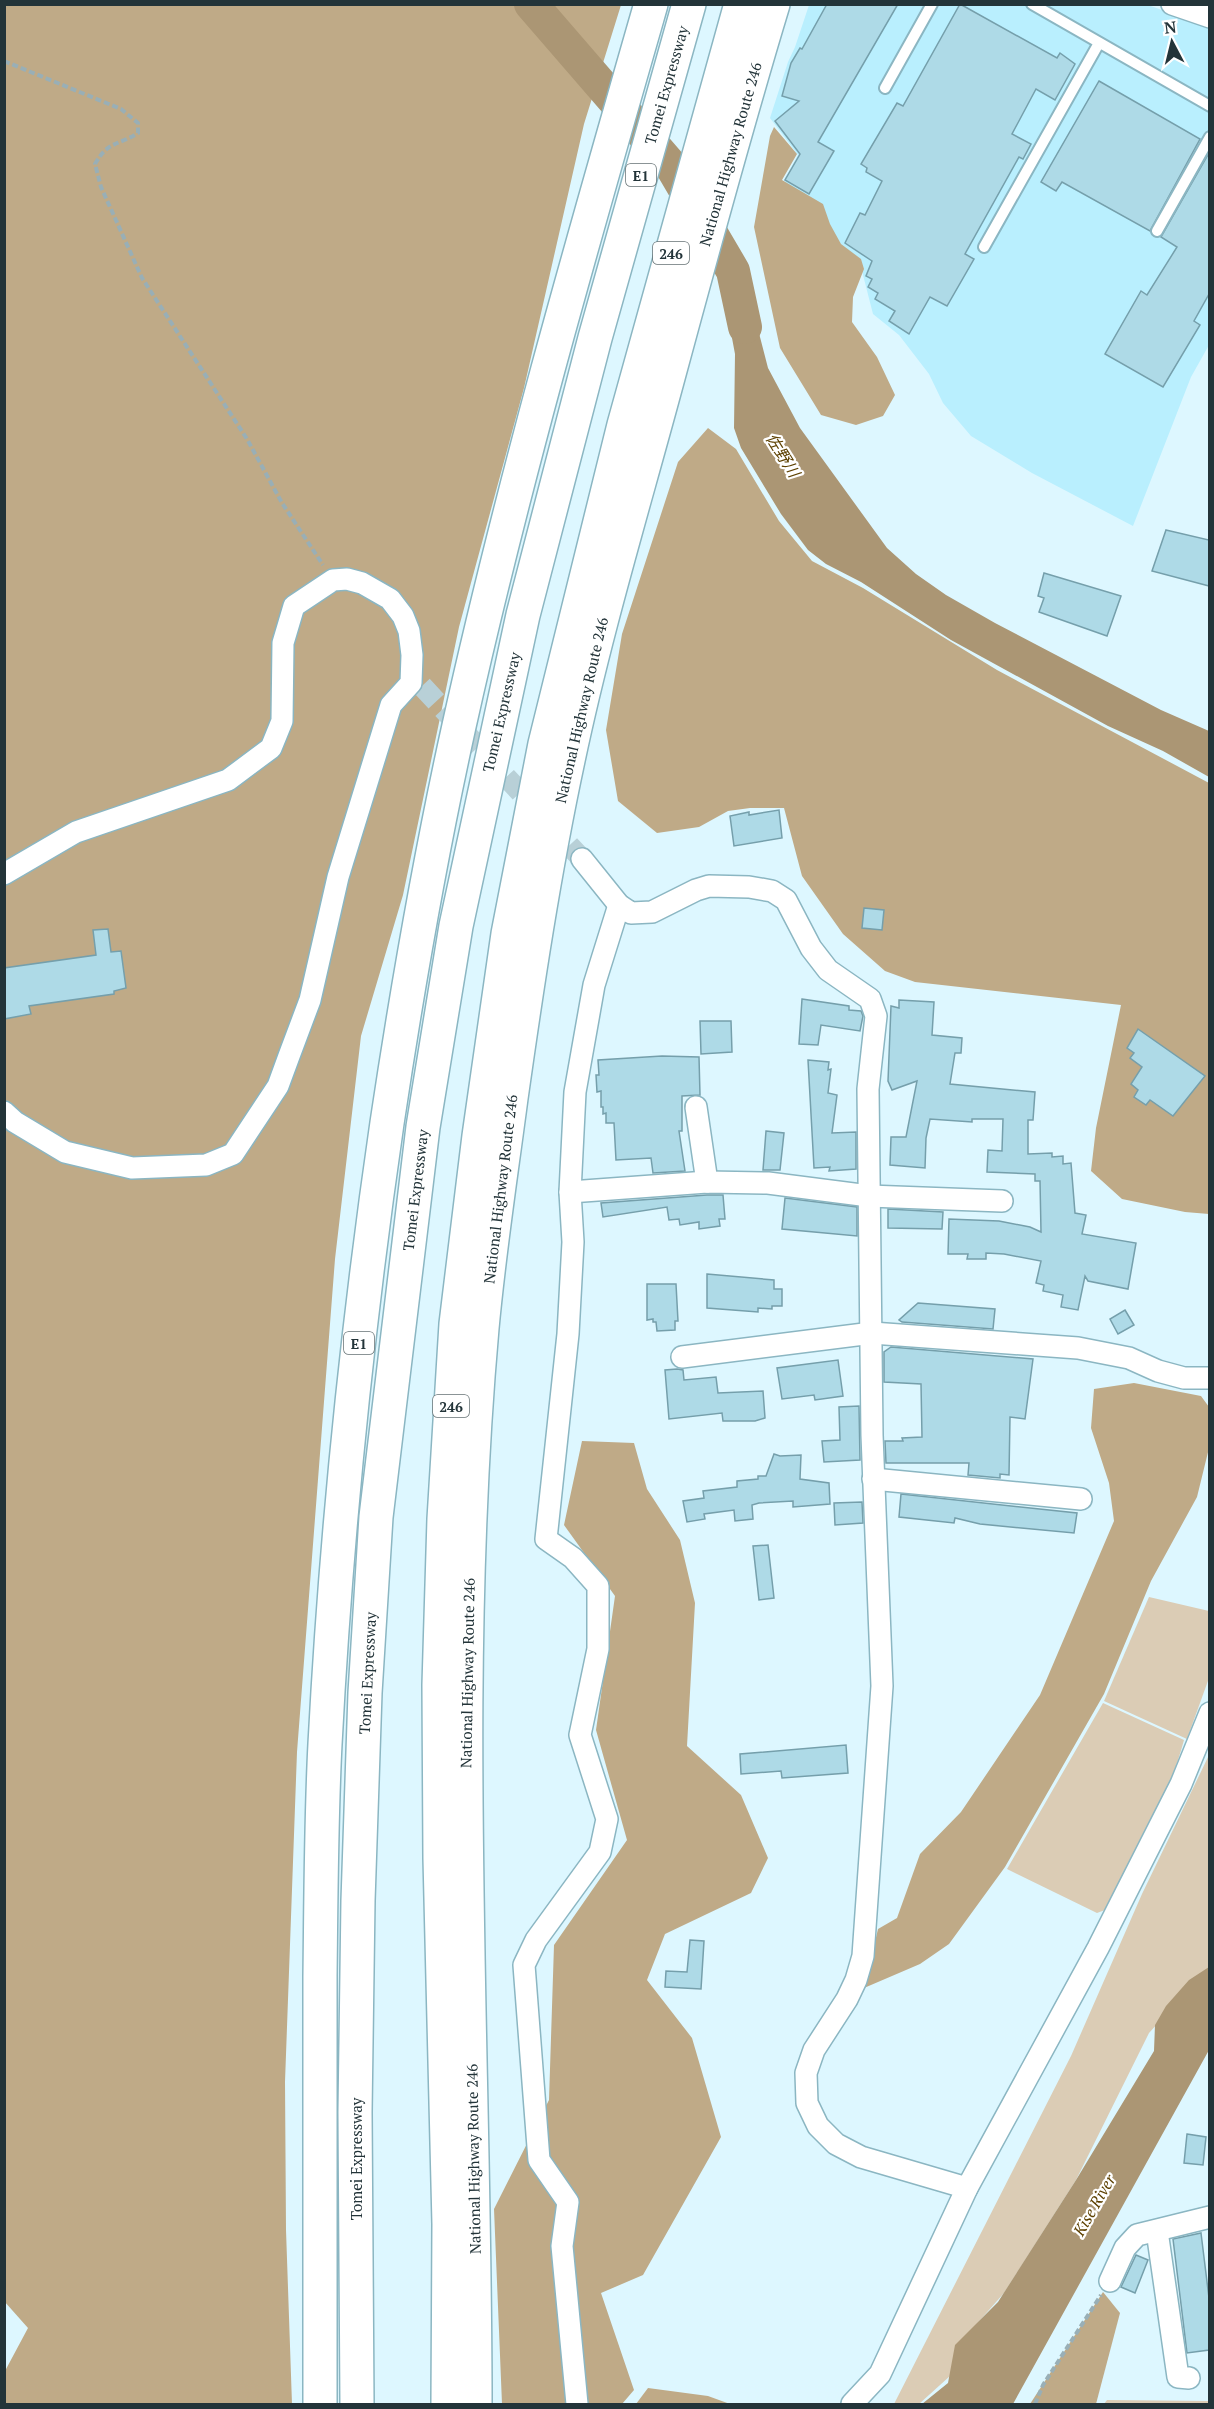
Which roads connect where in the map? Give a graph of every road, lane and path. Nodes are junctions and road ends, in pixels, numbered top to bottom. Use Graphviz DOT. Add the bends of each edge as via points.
graph roads {
  1 [pos="651,4"];
  2 [pos="741,4"];
  3 [pos="773,4"];
  4 [pos="932,4"];
  5 [pos="1032,4"];
  6 [pos="1184,6"];
  7 [pos="688,8"];
  8 [pos="1209,17"];
  9 [pos="1099,43"];
  10 [pos="4,61"];
  11 [pos="885,88"];
  12 [pos="1209,106"];
  13 [pos="1209,136"];
  14 [pos="1157,231"];
  15 [pos="984,247"];
  16 [pos="638,432"];
  17 [pos="333,580"];
  18 [pos="582,858"];
  19 [pos="4,874"];
  20 [pos="620,905"];
  21 [pos="696,1107"];
  22 [pos="4,1112"];
  23 [pos="707,1182"];
  24 [pos="570,1192"];
  25 [pos="869,1196"];
  26 [pos="1002,1200"];
  27 [pos="872,1333"];
  28 [pos="682,1357"];
  29 [pos="1209,1378"];
  30 [pos="873,1479"];
  31 [pos="1081,1499"];
  32 [pos="1209,1713"];
  33 [pos="967,2188"];
  34 [pos="1209,2217"];
  35 [pos="1157,2231"];
  36 [pos="1110,2281"];
  37 [pos="1189,2378"];
  38 [pos="320,2404"];
  39 [pos="357,2404"];
  40 [pos="448,2404"];
  41 [pos="475,2404"];
  42 [pos="577,2404"];
  43 [pos="852,2404"];
  44 [pos="1035,2404"];
  1 -- 38 [label="highway, E1" via="566,301 456,741 387,1121 343,1496 325,1750 319,2100"];
  2 -- 16 [label="highway, National Highway Route 246 / 246" via="719,80"];
  3 -- 16 [label="highway, National Highway Route 246 / 246"];
  4 -- 11 [label="lane"];
  5 -- 9 [label="lane"];
  6 -- 8 [label="street"];
  7 -- 39 [label="highway, Tomei Expressway / E1" via="595,338 523,615 458,914 423,1127 376,1517 365,1693 355,2112"];
  9 -- 12 [label="lane"];
  9 -- 15 [label="lane"];
  10 -- 17 [label="path" via="120,108 138,123 138,133 104,149 95,164 101,187 142,278"];
  13 -- 14 [label="lane"];
  16 -- 40 [label="highway, National Highway Route 246 / 246" via="545,744 508,934 456,1324 439,1685 450,2224"];
  16 -- 41 [label="highway, National Highway Route 246 / 246" via="608,593 568,759 533,939 483,1327 470,1520 465,1691"];
  17 -- 19 [label="street" via="294,606 283,643 282,721 271,748 228,780 76,832"];
  17 -- 22 [label="street" via="362,583 390,599 409,631 417,684 391,705 339,877 310,1000 278,1086 233,1154 206,1165 132,1168 65,1152"];
  18 -- 20 [label="street"];
  20 -- 24 [label="street" via="594,985 575,1092"];
  20 -- 25 [label="street" via="632,913 643,914 709,886 749,886 772,891 786,900 811,948 828,970 870,999 876,1016 868,1089"];
  21 -- 23 [label="street"];
  23 -- 24 [label="street"];
  23 -- 25 [label="street" via="768,1183"];
  24 -- 42 [label="street" via="573,1242 568,1334 546,1539 573,1558 598,1586 598,1649 580,1735 606,1819 600,1852 536,1940 524,1965 539,2160 568,2202 562,2246"];
  25 -- 26 [label="street"];
  25 -- 27 [label="street"];
  27 -- 28 [label="street"];
  27 -- 29 [label="street" via="1078,1348 1129,1358 1184,1378"];
  27 -- 30 [label="street"];
  30 -- 31 [label="street"];
  30 -- 33 [label="street" via="882,1686 862,1956 847,1999 814,2050 806,2073 807,2103 818,2126 836,2144 861,2157"];
  32 -- 33 [label="street" via="1181,1784 1098,1948"];
  33 -- 43 [label="street" via="880,2374"];
  34 -- 35 [label="street"];
  35 -- 36 [label="street" via="1137,2235 1125,2248"];
  35 -- 37 [label="street" via="1178,2377"];
  36 -- 44 [label="path" via="1043,2385"];
}
